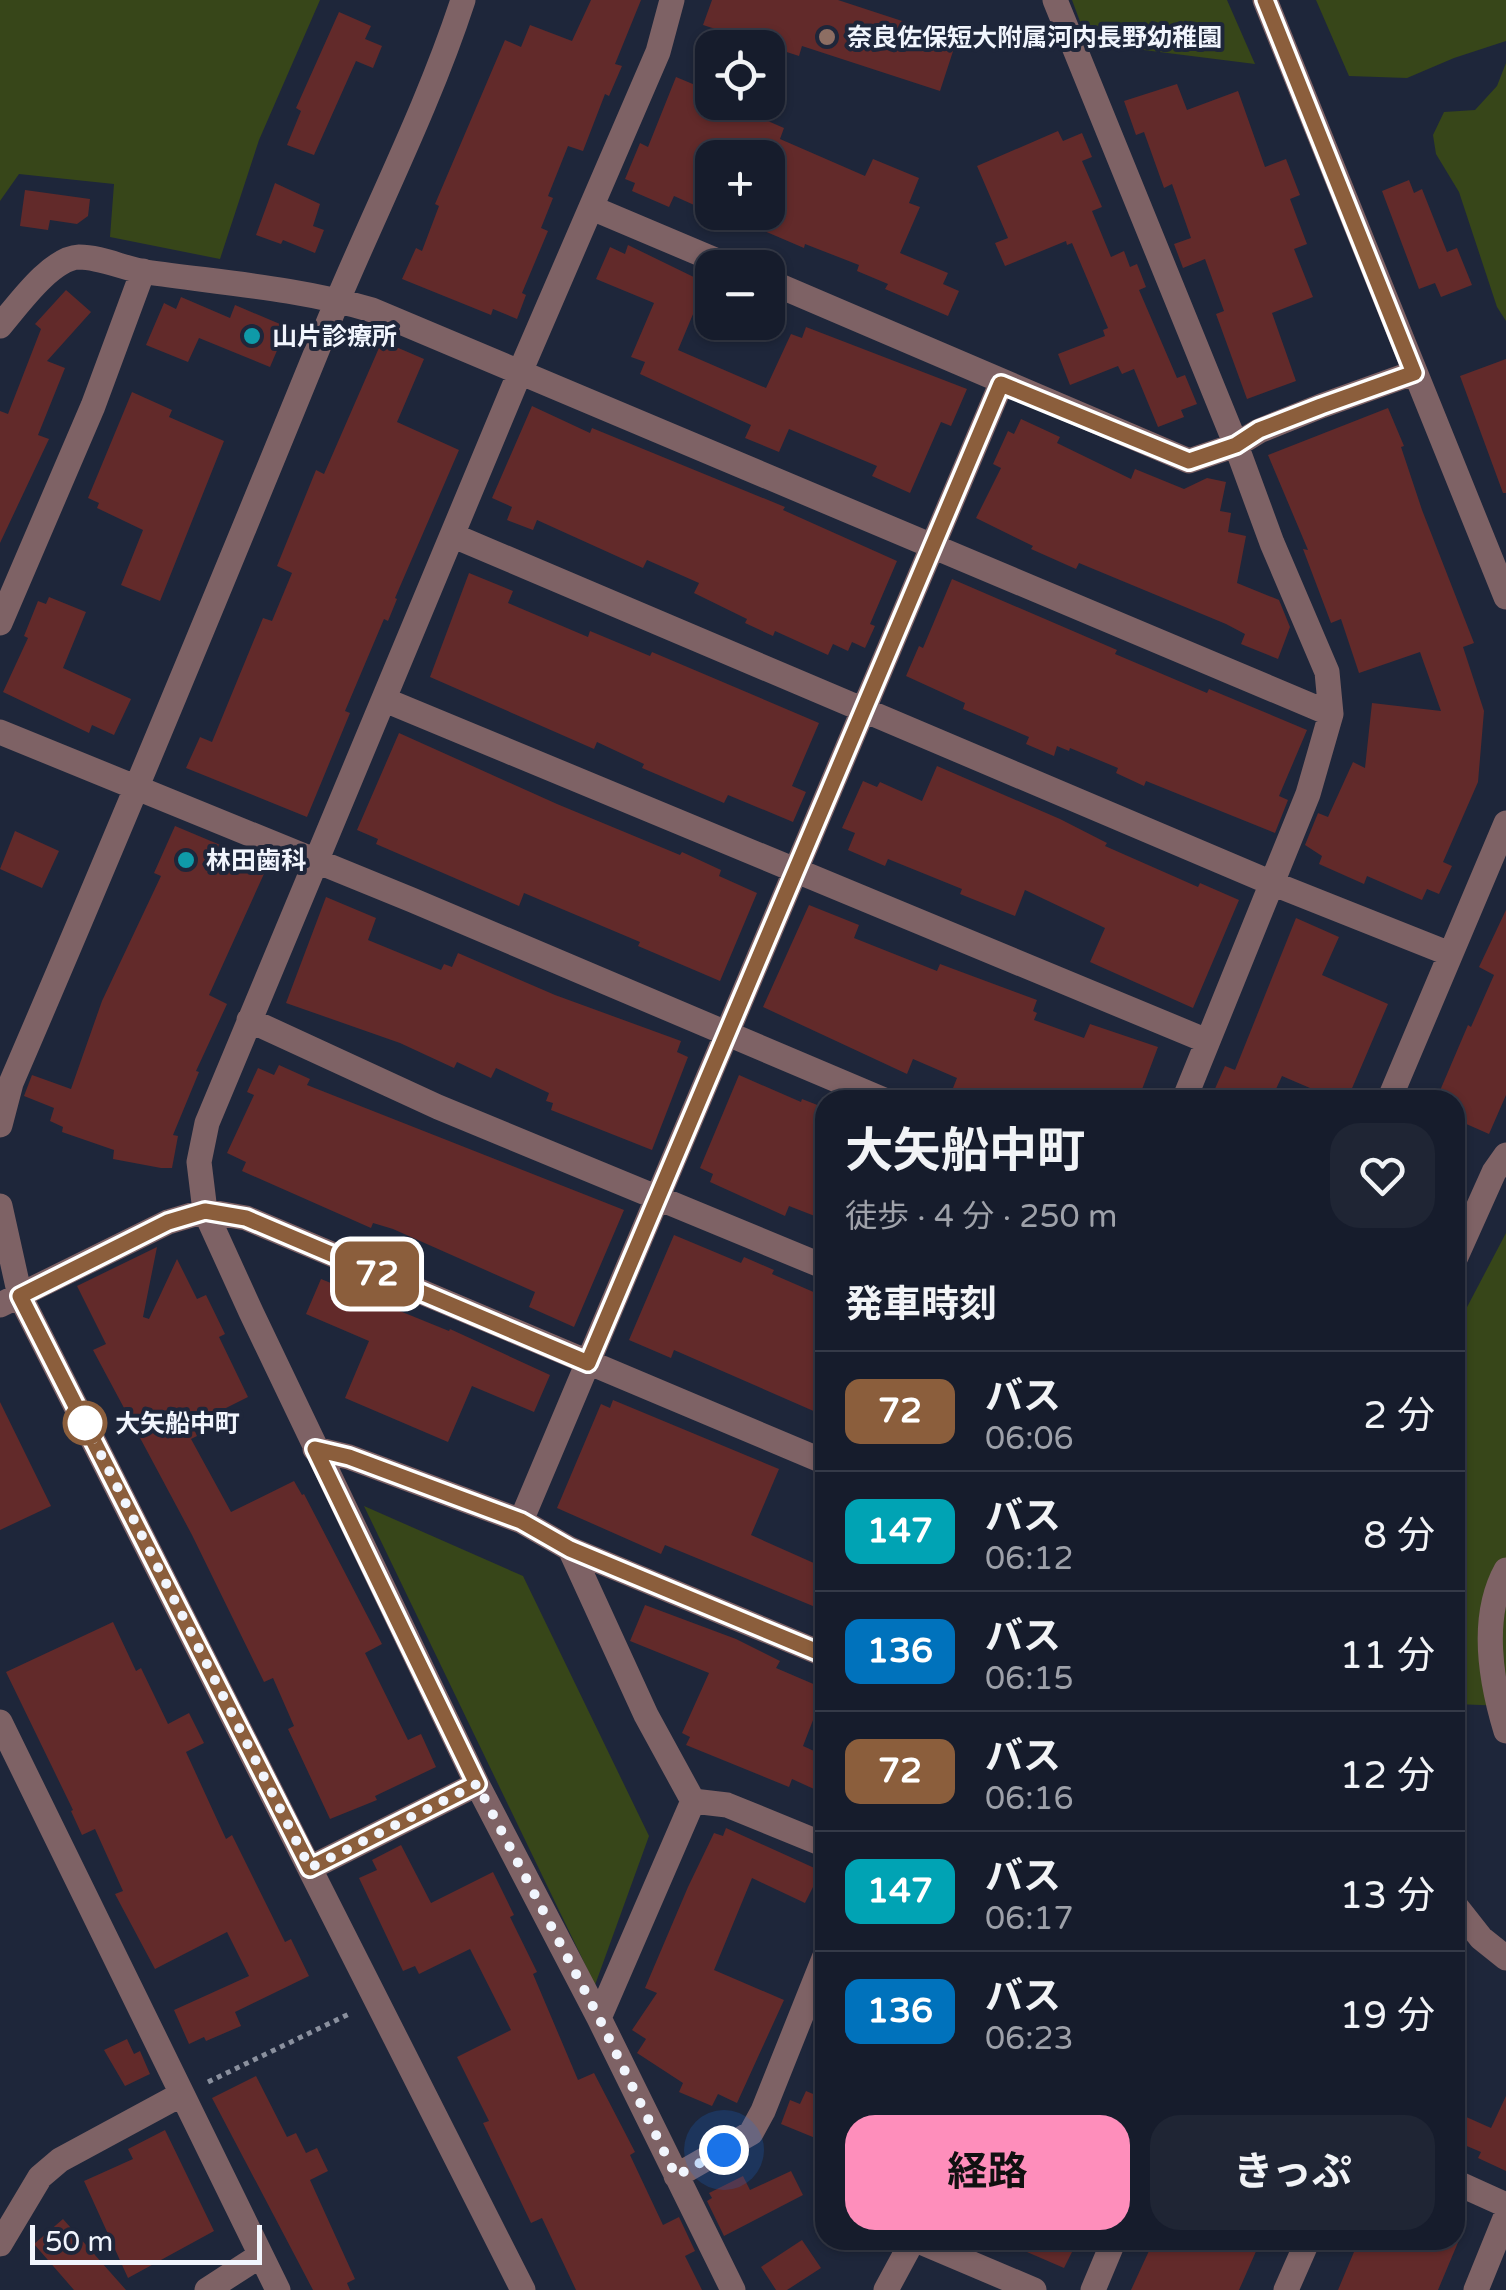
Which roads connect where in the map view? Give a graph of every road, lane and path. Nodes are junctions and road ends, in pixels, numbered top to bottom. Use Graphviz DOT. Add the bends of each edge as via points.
graph roads {
  1 [pos="463,0"];
  2 [pos="672,0"];
  3 [pos="1055,0"];
  4 [pos="1265,0"];
  5 [pos="592,208"];
  6 [pos="695,252"];
  7 [pos="142,271"];
  8 [pos="785,289"];
  9 [pos="338,300"];
  10 [pos="0,326"];
  11 [pos="520,372"];
  12 [pos="1414,373"];
  13 [pos="1001,384"];
  14 [pos="1236,445"];
  15 [pos="454,536"];
  16 [pos="932,546"];
  17 [pos="1506,597"];
  18 [pos="0,623"];
  19 [pos="385,700"];
  20 [pos="865,709"];
  21 [pos="1331,714"];
  22 [pos="0,732"];
  23 [pos="137,790"];
  24 [pos="1506,823"];
  25 [pos="316,862"];
  26 [pos="796,871"];
  27 [pos="1274,884"];
  28 [pos="1450,954"];
  29 [pos="249,1020"];
  30 [pos="727,1032"];
  31 [pos="1206,1041"];
  32 [pos="861,1090"];
  33 [pos="1188,1090"];
  34 [pos="1393,1090"];
  35 [pos="0,1125"];
  36 [pos="1506,1155"];
  37 [pos="657,1198"];
  38 [pos="0,1206"];
  39 [pos="205,1211"];
  40 [pos="1465,1237"];
  41 [pos="815,1263"];
  42 [pos="10,1300"];
  43 [pos="588,1363"];
  44 [pos="315,1449"];
  45 [pos="815,1458"];
  46 [pos="521,1521"];
  47 [pos="570,1549"];
  48 [pos="1506,1570"];
  49 [pos="815,1651"];
  50 [pos="0,1722"];
  51 [pos="1506,1731"];
  52 [pos="477,1784"];
  53 [pos="693,1801"];
  54 [pos="815,1841"];
  55 [pos="310,1868"];
  56 [pos="1465,1918"];
  57 [pos="1506,1958"];
  58 [pos="815,1981"];
  59 [pos="377,1999"];
  60 [pos="599,2018"];
  61 [pos="182,2094"];
  62 [pos="676,2176"];
  63 [pos="1465,2187"];
  64 [pos="1506,2205"];
  65 [pos="1506,2216"];
  66 [pos="0,2244"];
  67 [pos="908,2250"];
  68 [pos="938,2250"];
  69 [pos="1110,2250"];
  70 [pos="1304,2250"];
  71 [pos="261,2255"];
  72 [pos="208,2290"];
  73 [pos="278,2290"];
  74 [pos="523,2290"];
  75 [pos="733,2290"];
  76 [pos="886,2290"];
  77 [pos="1034,2290"];
  78 [pos="1093,2290"];
  79 [pos="1286,2290"];
  80 [pos="1476,2290"];
  1 -- 9 [label="street"];
  2 -- 5 [label="street" via="658,52"];
  3 -- 14 [label="street"];
  4 -- 12 [label="street"];
  5 -- 6 [label="street"];
  5 -- 11 [label="street"];
  7 -- 9 [label="street"];
  7 -- 10 [label="street" via="78,257 49,271"];
  7 -- 18 [label="street" via="93,406"];
  8 -- 13 [label="street"];
  9 -- 11 [label="street"];
  9 -- 23 [label="street"];
  11 -- 15 [label="street"];
  11 -- 16 [label="street"];
  12 -- 14 [label="street" via="1259,430"];
  12 -- 17 [label="street"];
  13 -- 14 [label="street" via="1189,461"];
  13 -- 16 [label="street"];
  14 -- 21 [label="street" via="1327,672"];
  15 -- 19 [label="street"];
  15 -- 20 [label="street"];
  16 -- 20 [label="street"];
  16 -- 21 [label="street"];
  19 -- 25 [label="street"];
  19 -- 26 [label="street"];
  20 -- 26 [label="street"];
  20 -- 27 [label="street"];
  21 -- 27 [label="street"];
  22 -- 23 [label="street"];
  23 -- 25 [label="street"];
  23 -- 35 [label="street" via="11,1082"];
  24 -- 28 [label="street"];
  25 -- 29 [label="street"];
  25 -- 30 [label="street"];
  26 -- 30 [label="street"];
  26 -- 31 [label="street"];
  27 -- 28 [label="street"];
  27 -- 31 [label="street"];
  28 -- 34 [label="street"];
  29 -- 37 [label="street"];
  29 -- 39 [label="street" via="207,1123 199,1162"];
  30 -- 32 [label="street"];
  30 -- 37 [label="street"];
  31 -- 33 [label="street"];
  36 -- 40 [label="street"];
  37 -- 41 [label="street"];
  37 -- 43 [label="street"];
  38 -- 42 [label="street"];
  39 -- 42 [label="street" via="168,1222"];
  39 -- 43 [label="street" via="246,1218"];
  39 -- 44 [label="street"];
  42 -- 55 [label="street"];
  43 -- 45 [label="street"];
  43 -- 46 [label="street"];
  44 -- 46 [label="street"];
  44 -- 52 [label="street"];
  46 -- 47 [label="street"];
  47 -- 49 [label="street"];
  47 -- 53 [label="street"];
  48 -- 51 [label="street" via="1490,1628 1495,1697"];
  50 -- 61 [label="street"];
  52 -- 55 [label="street"];
  52 -- 60 [label="street"];
  53 -- 54 [label="street" via="726,1806"];
  53 -- 60 [label="street"];
  55 -- 59 [label="street"];
  56 -- 57 [label="street"];
  58 -- 62 [label="street" via="751,2133"];
  59 -- 61 [label="path"];
  59 -- 74 [label="street"];
  60 -- 62 [label="street"];
  61 -- 66 [label="street" via="60,2160 40,2177"];
  61 -- 71 [label="street"];
  62 -- 75 [label="street"];
  63 -- 64 [label="street"];
  65 -- 80 [label="street"];
  67 -- 76 [label="street"];
  68 -- 77 [label="street"];
  69 -- 78 [label="street"];
  70 -- 79 [label="street"];
  71 -- 72 [label="street"];
  71 -- 73 [label="street"];
}
